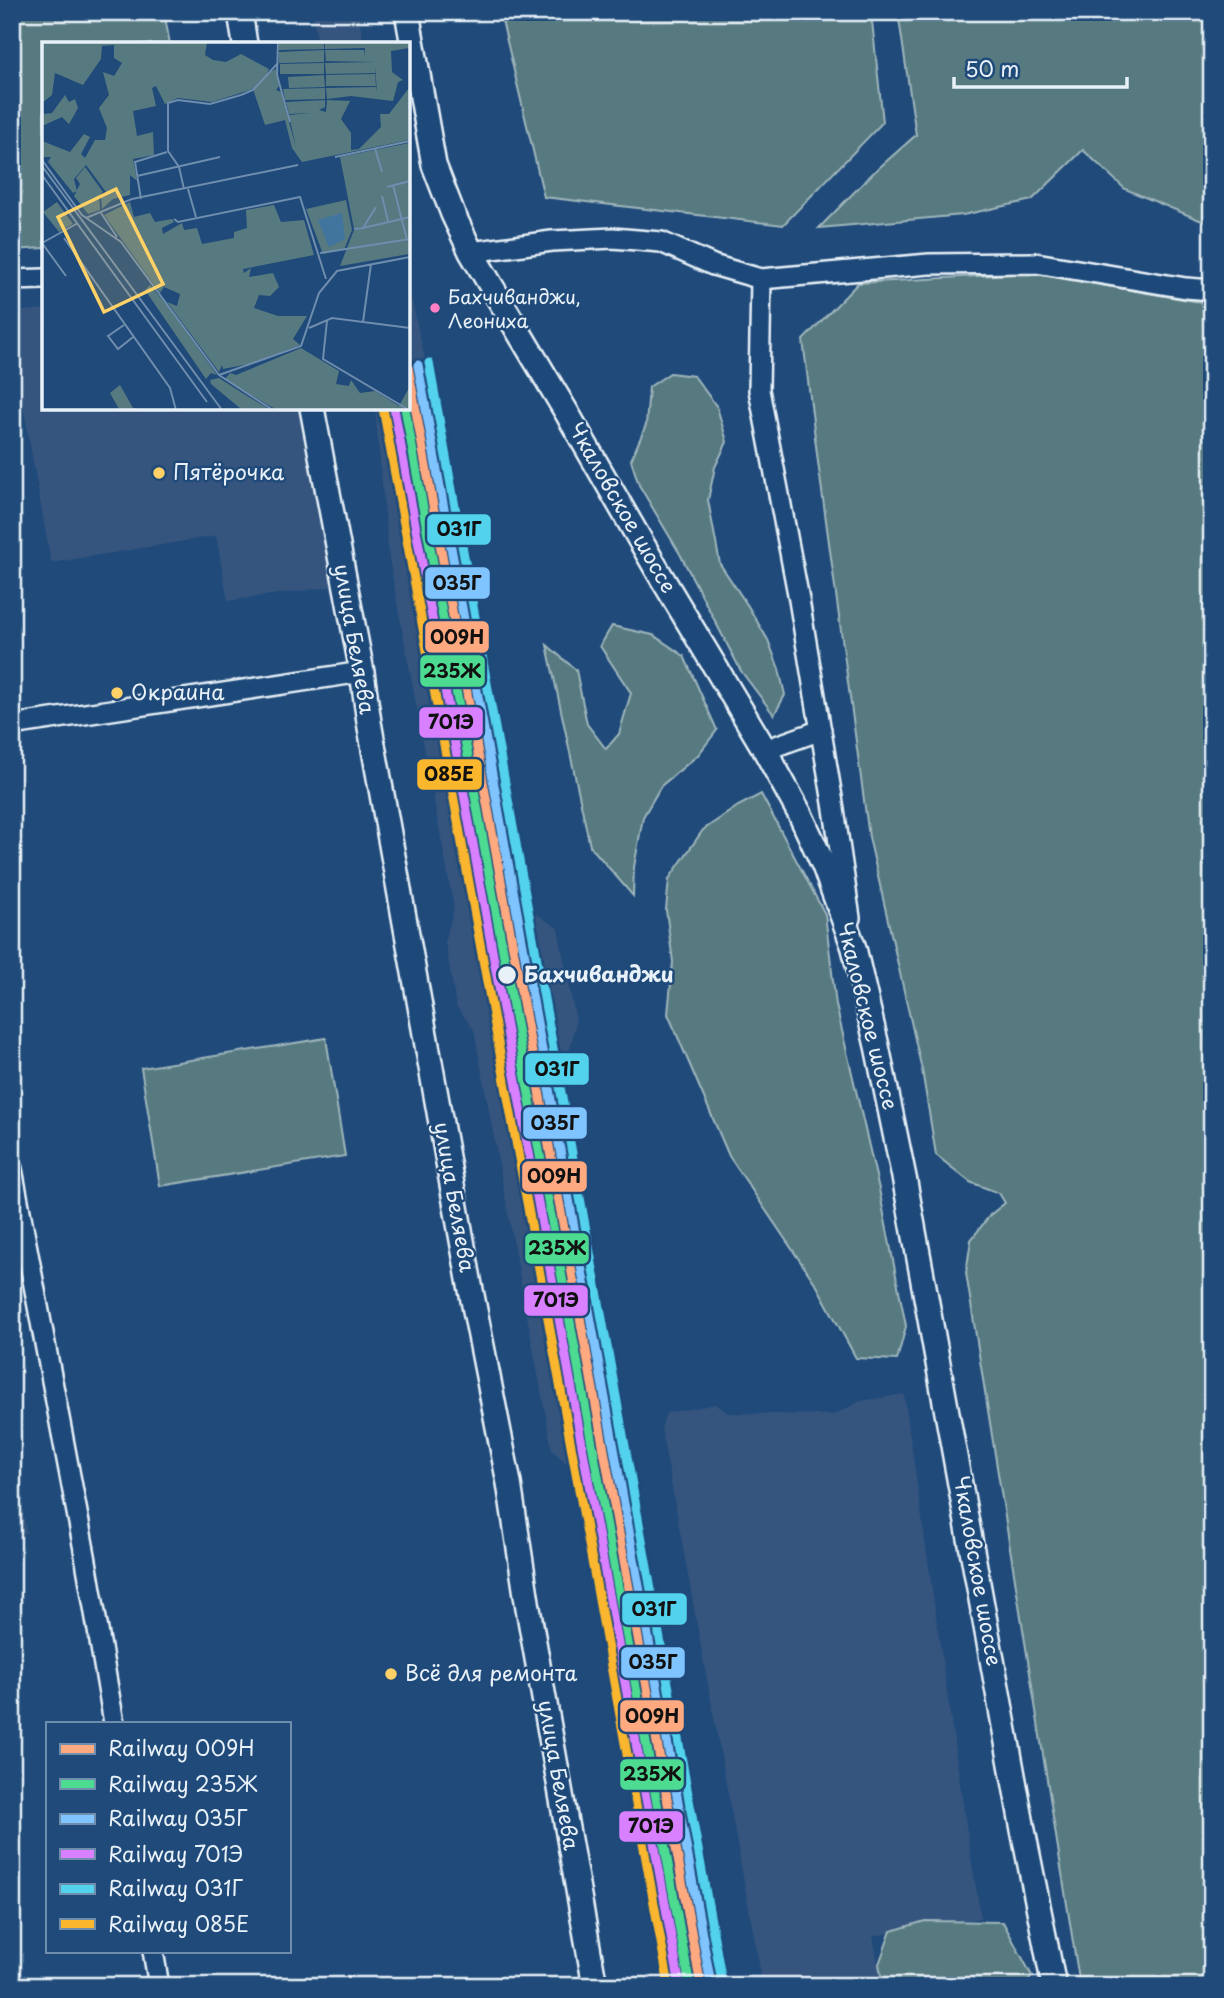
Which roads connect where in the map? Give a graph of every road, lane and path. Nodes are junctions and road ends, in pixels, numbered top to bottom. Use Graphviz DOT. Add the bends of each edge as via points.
graph roads {
  1 [pos="240,12"];
  2 [pos="407,12"];
  3 [pos="245,42"];
  4 [pos="471,252"];
  5 [pos="42,279"];
  6 [pos="761,279"];
  7 [pos="12,280"];
  8 [pos="1212,292"];
  9 [pos="312,410"];
  10 [pos="362,672"];
  11 [pos="12,724"];
  12 [pos="821,730"];
  13 [pos="765,750"];
  14 [pos="854,948"];
  15 [pos="12,1169"];
  16 [pos="114,1722"];
  17 [pos="153,1952"];
  18 [pos="159,1986"];
  19 [pos="596,1986"];
  20 [pos="1054,1986"];
  1 -- 3 [label="street"];
  2 -- 4 [label="street, Чкаловское шоссе" via="434,165"];
  4 -- 6 [label="street" via="552,241 613,238 661,242 713,265"];
  4 -- 13 [label="street, Чкаловское шоссе"];
  5 -- 7 [label="street"];
  6 -- 8 [label="street" via="929,264 1036,264"];
  6 -- 12 [label="street" via="759,390"];
  9 -- 10 [label="street, улица Беляева"];
  10 -- 11 [label="street"];
  10 -- 19 [label="street, улица Беляева"];
  12 -- 13 [label="street"];
  12 -- 14 [label="street"];
  13 -- 14 [label="street, Чкаловское шоссе" via="824,866"];
  14 -- 20 [label="street, Чкаловское шоссе" via="905,1182"];
  15 -- 16 [label="street"];
  17 -- 18 [label="street"];
}
